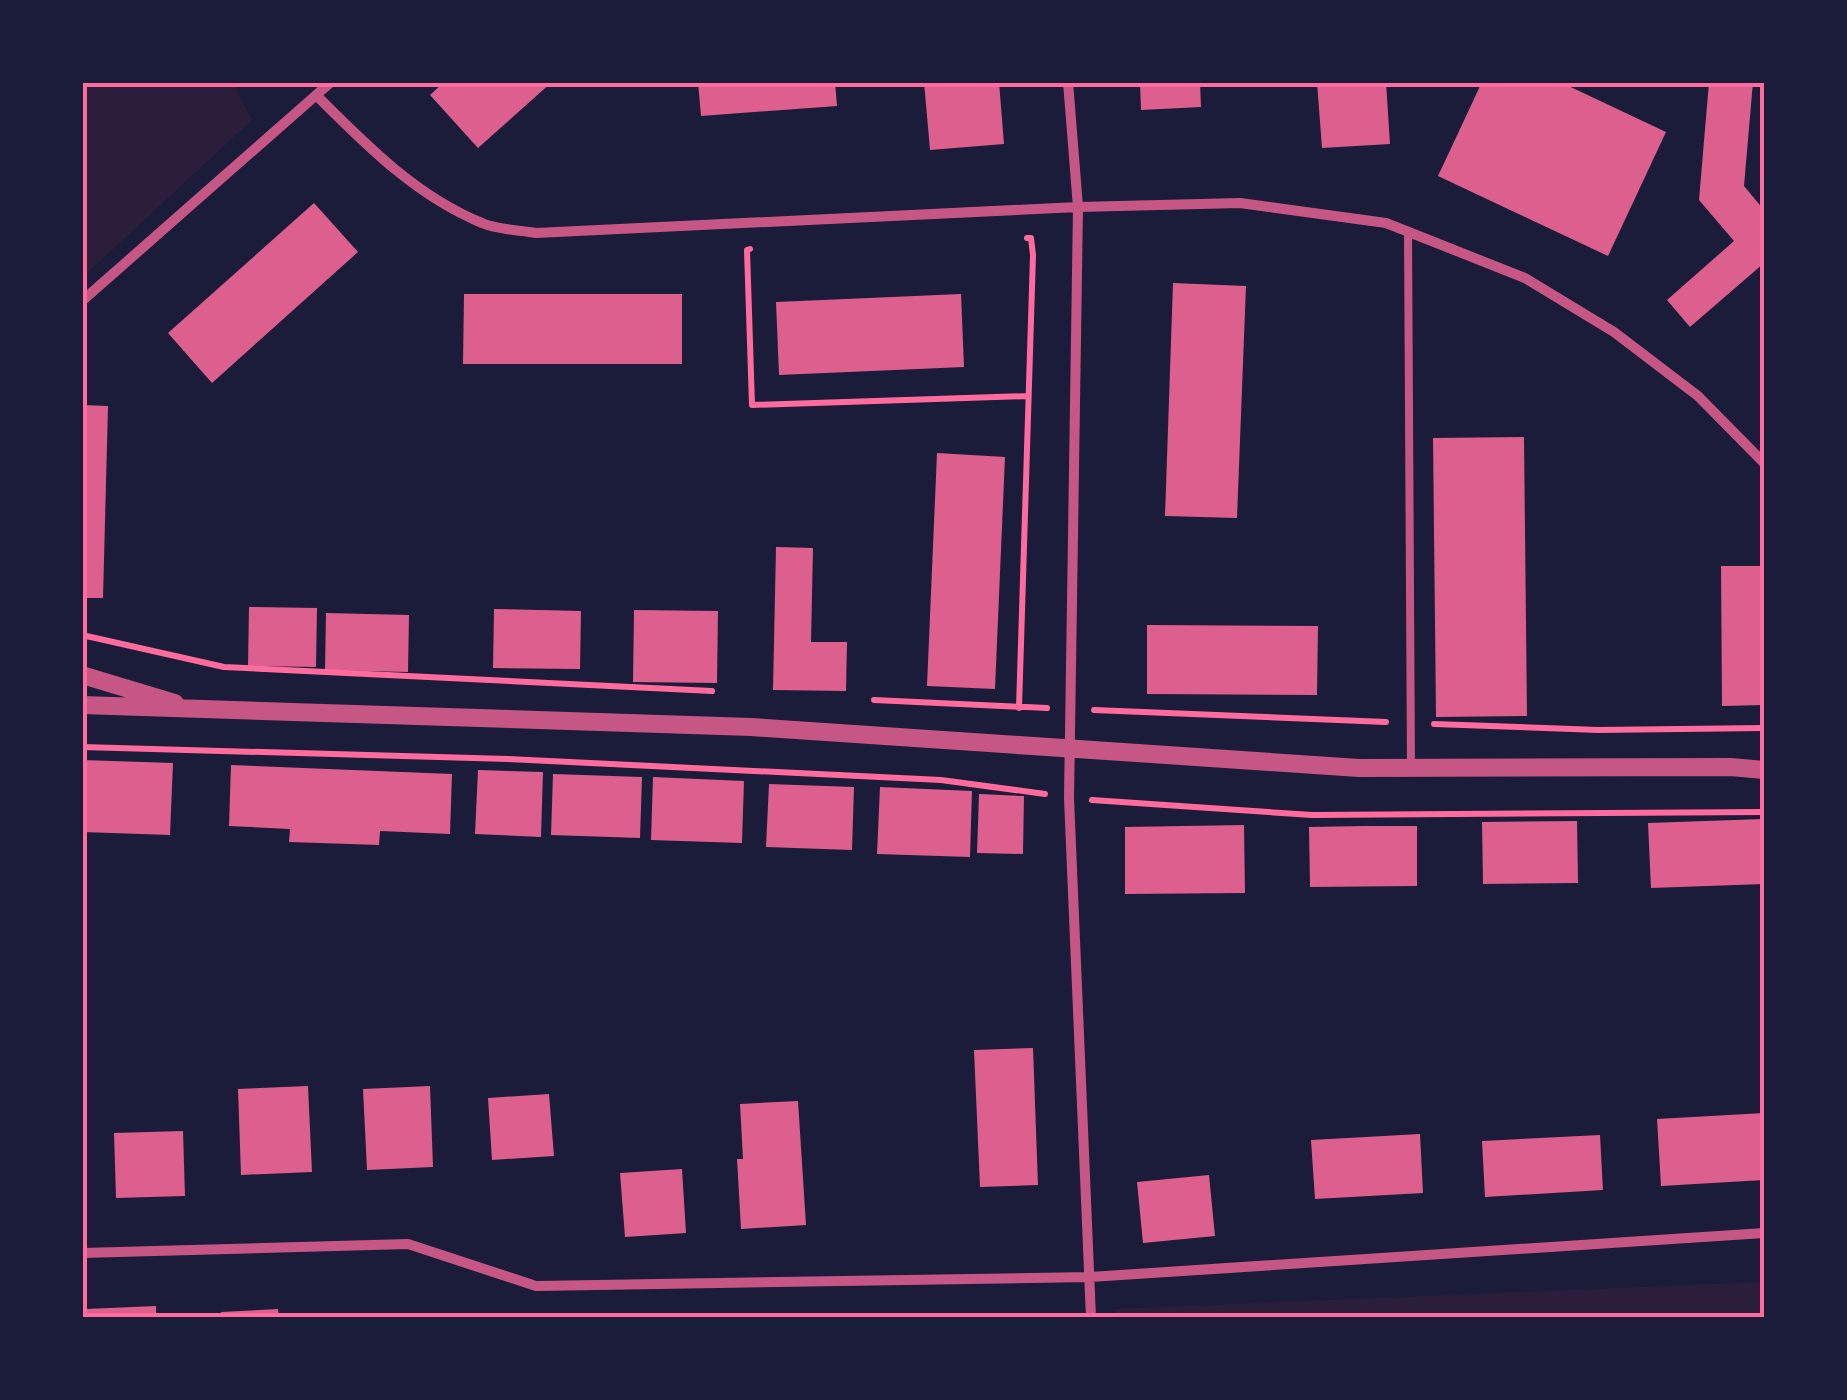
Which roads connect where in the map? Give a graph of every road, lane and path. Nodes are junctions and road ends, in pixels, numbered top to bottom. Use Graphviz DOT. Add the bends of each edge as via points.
graph roads {
  1 [pos="331,82"];
  2 [pos="1068,82"];
  3 [pos="316,95"];
  4 [pos="1078,207"];
  5 [pos="1408,231"];
  6 [pos="1012,238"];
  7 [pos="766,249"];
  8 [pos="82,301"];
  9 [pos="1028,396"];
  10 [pos="1764,463"];
  11 [pos="82,635"];
  12 [pos="82,675"];
  13 [pos="730,692"];
  14 [pos="868,700"];
  15 [pos="82,705"];
  16 [pos="1019,708"];
  17 [pos="1070,709"];
  18 [pos="204,711"];
  19 [pos="1411,723"];
  20 [pos="1764,728"];
  21 [pos="82,748"];
  22 [pos="1068,750"];
  23 [pos="1411,768"];
  24 [pos="1764,770"];
  25 [pos="1069,798"];
  26 [pos="1764,812"];
  27 [pos="1764,1234"];
  28 [pos="82,1253"];
  29 [pos="1090,1277"];
  30 [pos="1091,1318"];
  1 -- 3 [label="street"];
  2 -- 4 [label="street"];
  3 -- 4 [label="street" via="387,166 429,193 484,224 536,233"];
  3 -- 8 [label="street"];
  4 -- 5 [label="street" via="1240,203 1386,222"];
  4 -- 17 [label="street"];
  5 -- 10 [label="street" via="1524,278 1614,332 1698,396"];
  5 -- 19 [label="lane"];
  6 -- 9 [label="path" via="1031,238 1033,255"];
  7 -- 9 [label="path" via="746,250 752,405"];
  9 -- 16 [label="path"];
  11 -- 13 [label="path" via="224,668"];
  12 -- 18 [label="street"];
  14 -- 16 [label="path"];
  15 -- 18 [label="street"];
  16 -- 17 [label="path"];
  17 -- 19 [label="path"];
  17 -- 22 [label="street"];
  18 -- 22 [label="street" via="751,726"];
  19 -- 20 [label="path"];
  19 -- 23 [label="lane"];
  21 -- 25 [label="path" via="941,780"];
  22 -- 23 [label="street"];
  22 -- 25 [label="street"];
  23 -- 24 [label="street"];
  25 -- 26 [label="path" via="1312,815"];
  25 -- 29 [label="street"];
  27 -- 29 [label="street"];
  28 -- 29 [label="street" via="408,1244 536,1286"];
  29 -- 30 [label="street"];
}
